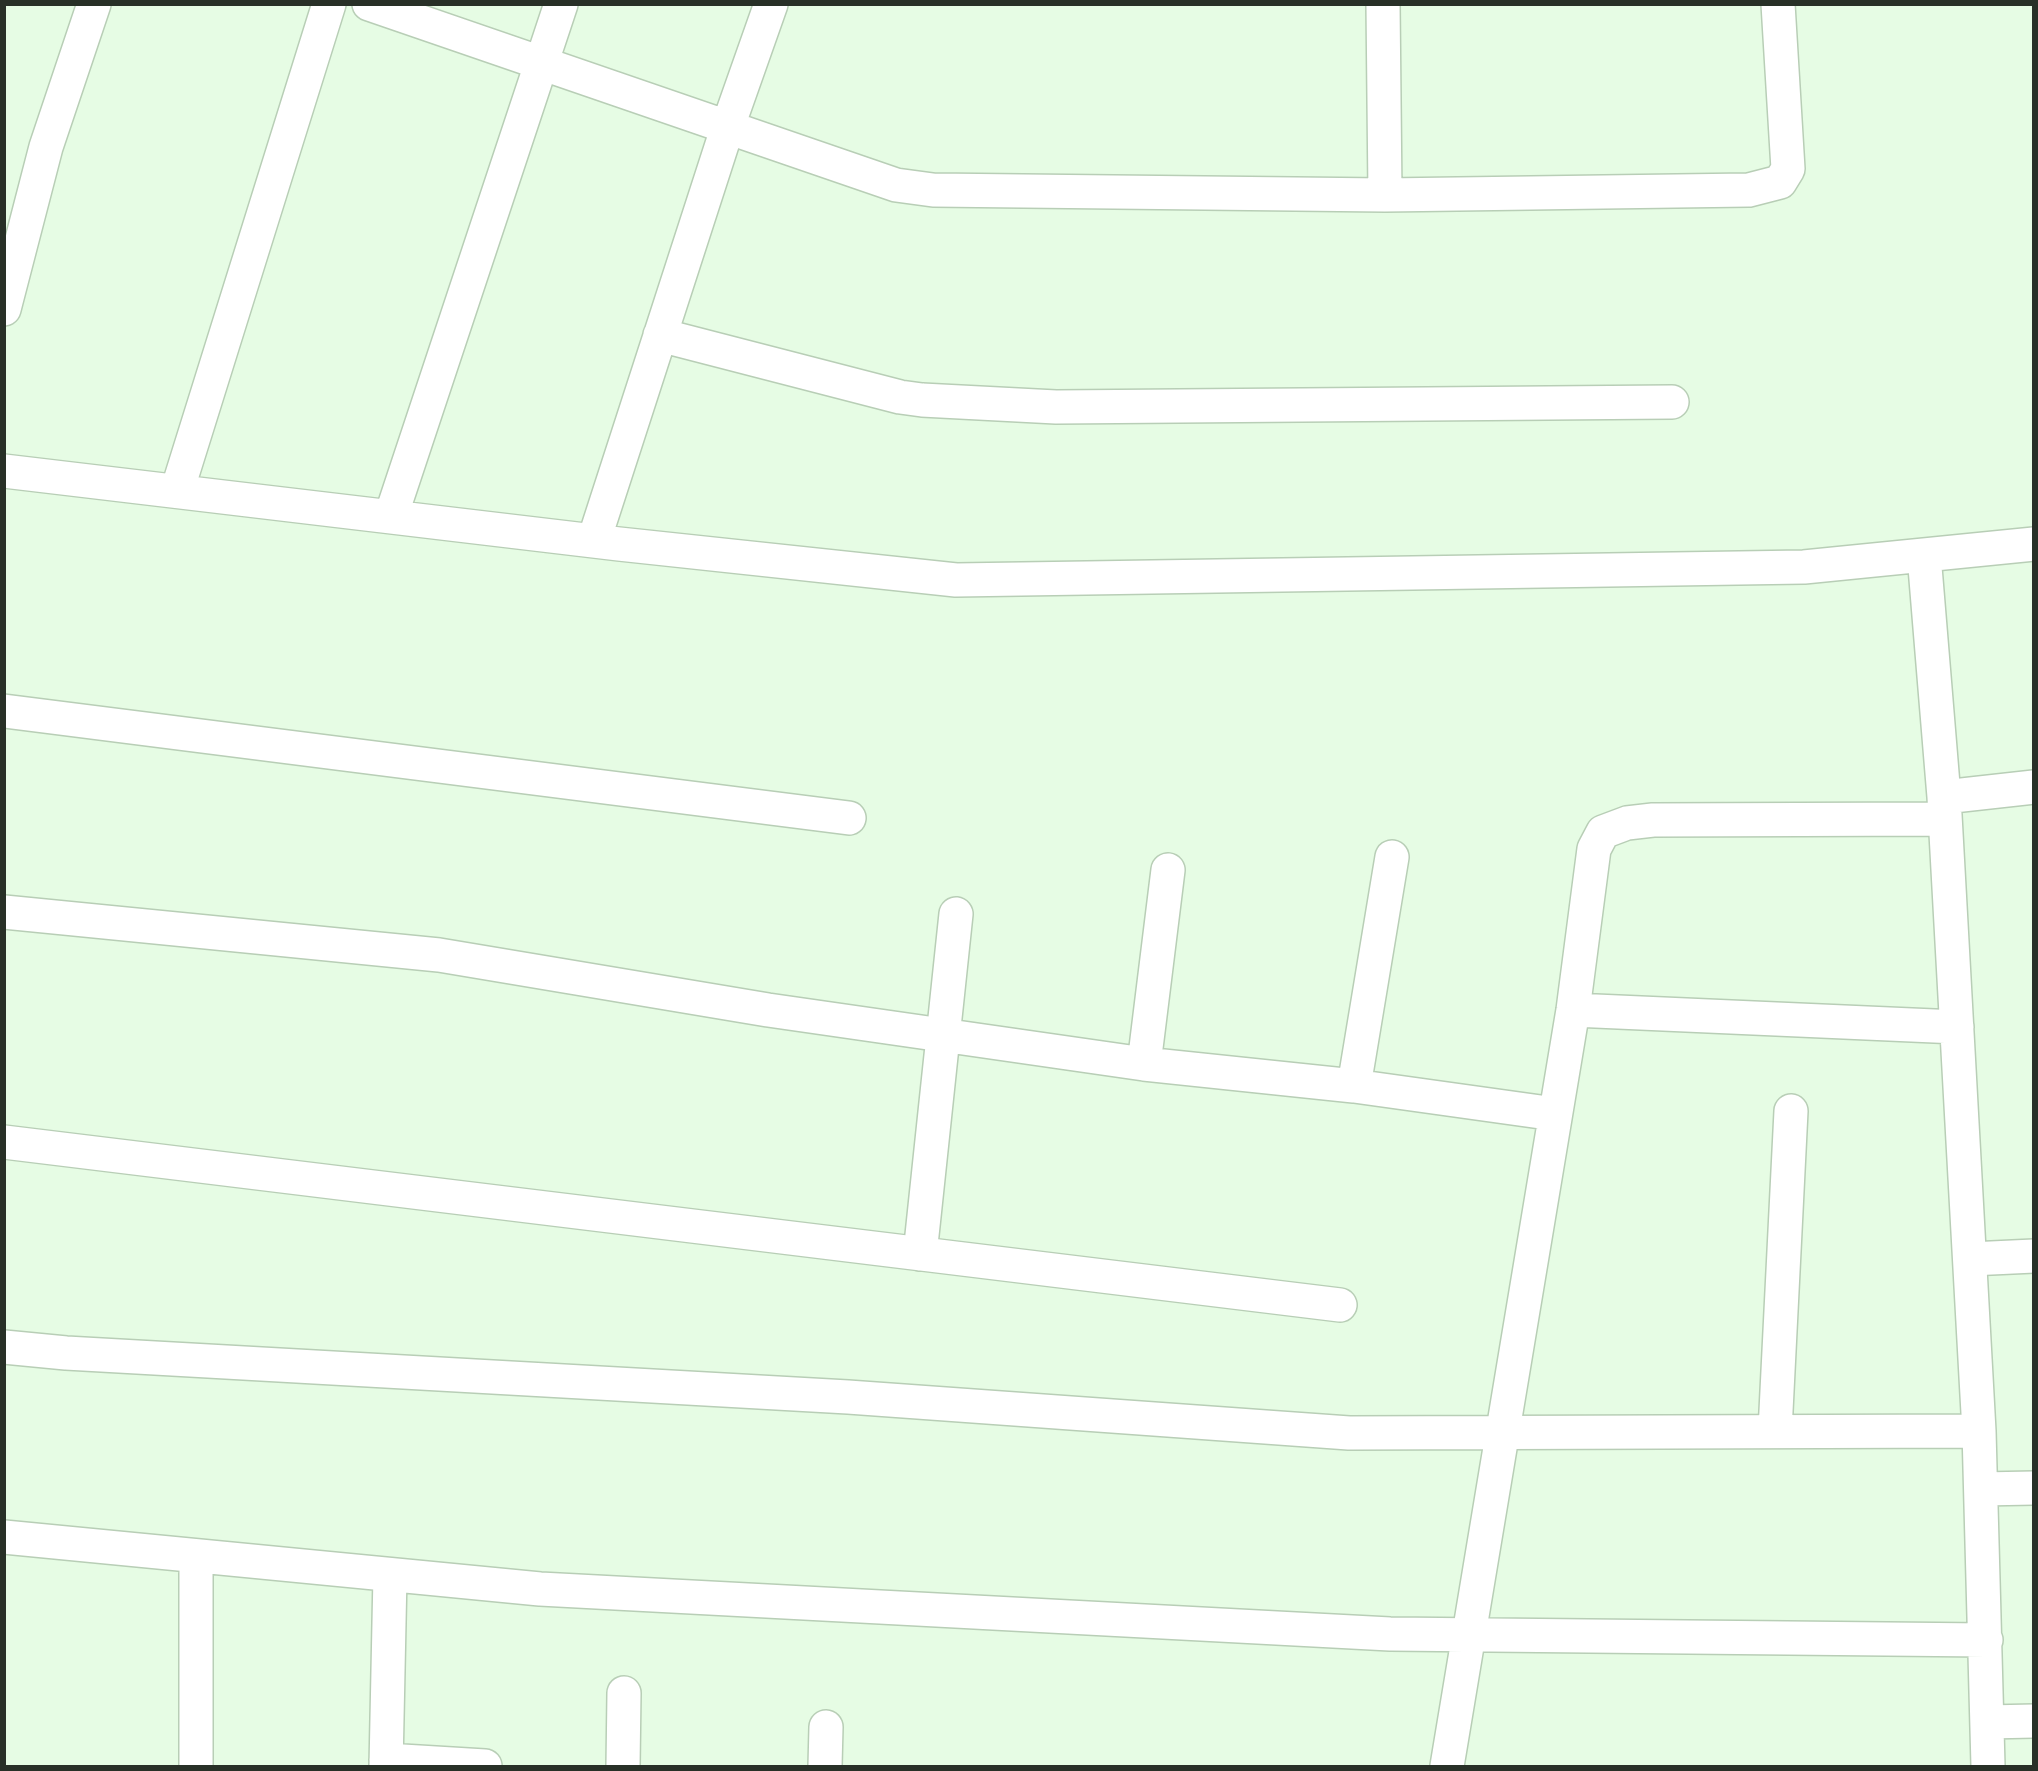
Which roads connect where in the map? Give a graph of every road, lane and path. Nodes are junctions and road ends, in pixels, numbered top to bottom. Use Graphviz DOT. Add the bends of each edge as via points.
graph roads {
  1 [pos="94,4"];
  2 [pos="329,4"];
  3 [pos="369,4"];
  4 [pos="561,4"];
  5 [pos="771,4"];
  6 [pos="1383,4"];
  7 [pos="1778,4"];
  8 [pos="542,63"];
  9 [pos="728,126"];
  10 [pos="1386,195"];
  11 [pos="4,309"];
  12 [pos="660,336"];
  13 [pos="1672,402"];
  14 [pos="4,471"];
  15 [pos="177,491"];
  16 [pos="391,516"];
  17 [pos="594,540"];
  18 [pos="2034,544"];
  19 [pos="1924,555"];
  20 [pos="4,711"];
  21 [pos="2034,787"];
  22 [pos="1944,808"];
  23 [pos="849,818"];
  24 [pos="1392,857"];
  25 [pos="1168,870"];
  26 [pos="4,912"];
  27 [pos="956,914"];
  28 [pos="1573,1010"];
  29 [pos="1957,1027"];
  30 [pos="943,1035"];
  31 [pos="1144,1064"];
  32 [pos="1354,1086"];
  33 [pos="1791,1112"];
  34 [pos="1556,1114"];
  35 [pos="4,1143"];
  36 [pos="920,1254"];
  37 [pos="2034,1256"];
  38 [pos="1970,1259"];
  39 [pos="1340,1305"];
  40 [pos="4,1347"];
  41 [pos="1774,1431"];
  42 [pos="1979,1431"];
  43 [pos="1503,1432"];
  44 [pos="2034,1488"];
  45 [pos="1981,1489"];
  46 [pos="4,1537"];
  47 [pos="196,1556"];
  48 [pos="390,1575"];
  49 [pos="1469,1635"];
  50 [pos="1986,1640"];
  51 [pos="624,1693"];
  52 [pos="2034,1720"];
  53 [pos="1988,1722"];
  54 [pos="826,1727"];
  55 [pos="386,1763"];
  56 [pos="195,1767"];
  57 [pos="485,1767"];
  58 [pos="623,1767"];
  59 [pos="825,1767"];
  60 [pos="1447,1767"];
  61 [pos="1989,1767"];
  1 -- 11 [label="street" via="46,147"];
  2 -- 15 [label="street"];
  3 -- 8 [label="street"];
  4 -- 8 [label="street"];
  5 -- 9 [label="street"];
  6 -- 10 [label="street"];
  7 -- 10 [label="street" via="1788,169 1780,182 1749,190"];
  8 -- 9 [label="street"];
  8 -- 16 [label="street"];
  9 -- 10 [label="street" via="896,185 933,189"];
  9 -- 12 [label="street"];
  12 -- 13 [label="street" via="922,400 1056,408"];
  12 -- 17 [label="street"];
  14 -- 15 [label="street"];
  15 -- 16 [label="street"];
  16 -- 17 [label="street"];
  17 -- 19 [label="street" via="956,580 1804,567"];
  18 -- 19 [label="street"];
  19 -- 22 [label="street"];
  20 -- 23 [label="street"];
  21 -- 22 [label="street"];
  22 -- 28 [label="street" via="1653,820 1627,823 1603,832 1594,849"];
  22 -- 29 [label="street"];
  24 -- 32 [label="street"];
  25 -- 31 [label="street"];
  26 -- 30 [label="street" via="439,955"];
  27 -- 30 [label="street"];
  28 -- 29 [label="street"];
  28 -- 34 [label="street"];
  29 -- 38 [label="street"];
  30 -- 31 [label="street"];
  30 -- 36 [label="street"];
  31 -- 32 [label="street"];
  32 -- 34 [label="street"];
  33 -- 41 [label="street"];
  34 -- 43 [label="street"];
  35 -- 36 [label="street"];
  36 -- 39 [label="street"];
  37 -- 38 [label="street"];
  38 -- 42 [label="street"];
  40 -- 43 [label="street" via="848,1397 1349,1433"];
  41 -- 42 [label="street"];
  41 -- 43 [label="street"];
  42 -- 45 [label="street"];
  43 -- 49 [label="street"];
  44 -- 45 [label="street"];
  45 -- 50 [label="street"];
  46 -- 47 [label="street"];
  47 -- 48 [label="street"];
  47 -- 56 [label="street"];
  48 -- 49 [label="street" via="564,1591"];
  48 -- 55 [label="street"];
  49 -- 50 [label="street"];
  49 -- 60 [label="street"];
  50 -- 53 [label="street"];
  51 -- 58 [label="street"];
  52 -- 53 [label="street"];
  53 -- 61 [label="street"];
  54 -- 59 [label="street"];
  55 -- 57 [label="street"];
}
